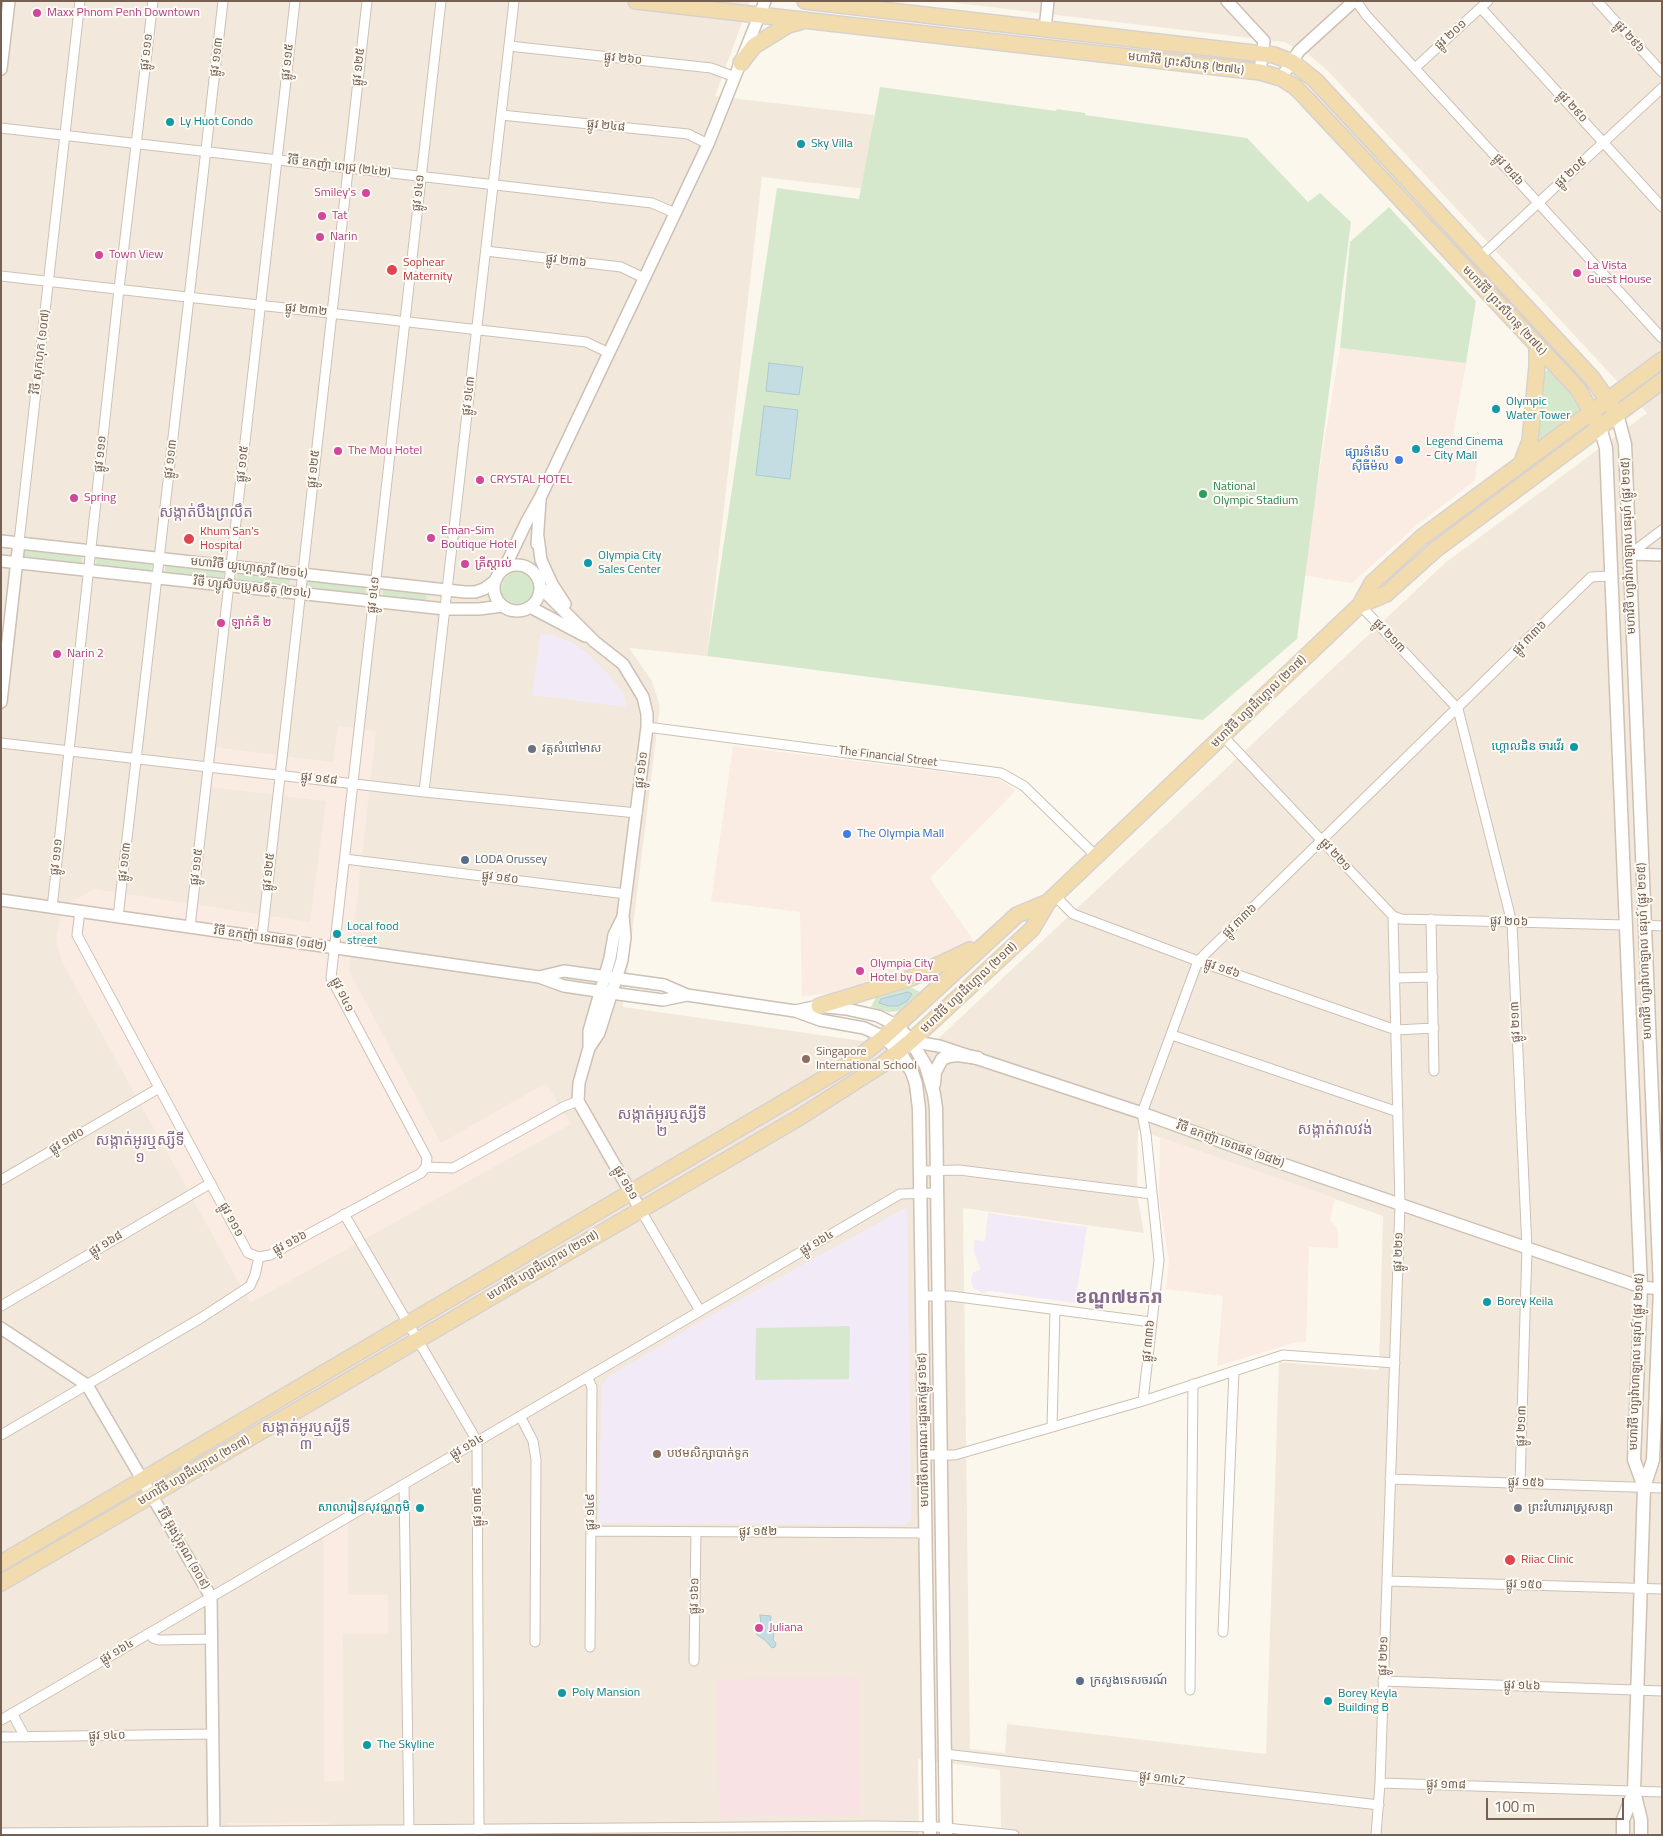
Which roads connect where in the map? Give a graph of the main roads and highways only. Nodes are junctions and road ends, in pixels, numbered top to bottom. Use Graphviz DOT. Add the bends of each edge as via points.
graph roads {
  1 [pos="636,1"];
  2 [pos="805,1"];
  3 [pos="806,20"];
  4 [pos="741,63"];
  5 [pos="1537,347"];
  6 [pos="1662,360"];
  7 [pos="1662,381"];
  8 [pos="1607,399"];
  9 [pos="1592,411"];
  10 [pos="1617,414"];
  11 [pos="1600,427"];
  12 [pos="1522,462"];
  13 [pos="1360,605"];
  14 [pos="1052,899"];
  15 [pos="989,940"];
  16 [pos="819,1006"];
  17 [pos="896,1025"];
  18 [pos="884,1037"];
  19 [pos="911,1041"];
  20 [pos="899,1051"];
  21 [pos="978,1058"];
  22 [pos="934,1094"];
  23 [pos="789,1099"];
  24 [pos="800,1117"];
  25 [pos="1661,1289"];
  26 [pos="1644,1487"];
  27 [pos="1,1562"];
  28 [pos="1,1583"];
  29 [pos="1634,1791"];
  30 [pos="930,1831"];
  31 [pos="946,1831"];
  32 [pos="1622,1835"];
  33 [pos="1641,1835"];
  1 -- 3 [label="main road, មហាវិថី ព្រះសីហនុ (២៧៤)"];
  2 -- 8 [label="main road, មហាវិថី ព្រះសីហនុ (២៧៤)" via="1282,57 1316,80 1592,378"];
  3 -- 4 [label="main road" via="788,25 754,46"];
  3 -- 5 [label="main road, មហាវិថី ព្រះសីហនុ (២៧៤)" via="1260,72 1282,78 1306,98"];
  5 -- 9 [label="main road, មហាវិថី ព្រះសីហនុ (២៧៤)" via="1578,389"];
  5 -- 12 [label="main road" via="1530,441"];
  6 -- 8 [label="main road, មហាវិថី ហ្សាដឹហ្គោល (២១៧)"];
  7 -- 10 [label="main road, មហាវិថី ហ្សាដឹហ្គោល (២១៧)"];
  8 -- 9 [label="main road, មហាវិថី ហ្សាដឹហ្គោល (២១៧)"];
  8 -- 10 [label="main road, មហាវិថី ព្រះសីហនុ (២៧៤)"];
  9 -- 11 [label="main road, មហាវិថី ព្រះសីហនុ (២៧៤)"];
  9 -- 12 [label="main road, មហាវិថី ហ្សាដឹហ្គោល (២១៧)"];
  10 -- 11 [label="main road, មហាវិថី ហ្សាដឹហ្គោល (២១៧)"];
  10 -- 25 [label="main road, មហាវិថី ហ្សាវ៉ាហាឡាល នេរុហ៍ (ផ្លូវ ២១៥)" via="1626,444"];
  11 -- 13 [label="main road, មហាវិថី ហ្សាដឹហ្គោល (២១៧)" via="1434,550 1386,594"];
  11 -- 26 [label="main road, មហាវិថី ហ្សាវ៉ាហាឡាល នេរុហ៍ (ផ្លូវ ២១៥)" via="1606,448 1640,1287 1634,1460"];
  12 -- 13 [label="main road, មហាវិថី ហ្សាដឹហ្គោល (២១៧)" via="1422,537 1372,583"];
  13 -- 14 [label="main road, មហាវិថី ហ្សាដឹហ្គោល (២១៧)"];
  14 -- 15 [label="main road, មហាវិថី ហ្សាដឹហ្គោល (២១៧)" via="1017,915"];
  14 -- 19 [label="main road, មហាវិថី ហ្សាដឹហ្គោល (២១៧)" via="1032,929"];
  15 -- 16 [label="main road" via="911,978"];
  15 -- 17 [label="main road, មហាវិថី ហ្សាដឹហ្គោល (២១៧)"];
  17 -- 18 [label="main road, មហាវិថី ហ្សាដឹហ្គោល (២១៧)"];
  17 -- 19 [label="main road, មហាវិថីសាធារណៈរដ្ឋឆេក(ផ្លូវ ១៦៩)"];
  18 -- 20 [label="main road, មហាវិថីសាធារណៈរដ្ឋឆេក(ផ្លូវ ១៦៩)"];
  18 -- 23 [label="main road, មហាវិថី ហ្សាដឹហ្គោល (២១៧)" via="854,1061"];
  19 -- 20 [label="main road, មហាវិថី ហ្សាដឹហ្គោល (២១៧)"];
  19 -- 22 [label="main road, មហាវិថីសាធារណៈរដ្ឋឆេក(ផ្លូវ ១៦៩)" via="926,1066"];
  20 -- 24 [label="main road, មហាវិថី ហ្សាដឹហ្គោល (២១៧)"];
  20 -- 30 [label="main road, មហាវិថីសាធារណៈរដ្ឋឆេក(ផ្លូវ ១៦៩)" via="912,1072 918,1097"];
  21 -- 22 [label="main road" via="958,1055 942,1060 934,1072"];
  22 -- 31 [label="main road, មហាវិថីសាធារណៈរដ្ឋឆេក(ផ្លូវ ១៦៩)" via="938,1170"];
  23 -- 24 [label="main road"];
  23 -- 27 [label="main road, មហាវិថី ហ្សាដឹហ្គោល (២១៧)"];
  24 -- 28 [label="main road, មហាវិថី ហ្សាដឹហ្គោល (២១៧)"];
  25 -- 26 [label="main road, មហាវិថី ហ្សាវ៉ាហាឡាល នេរុហ៍ (ផ្លូវ ២១៥)" via="1653,1460"];
  26 -- 29 [label="main road, មហាវិថី ហ្សាវ៉ាហាឡាល នេរុហ៍ (ផ្លូវ ២១៥)"];
  29 -- 32 [label="main road, មហាវិថី ហ្សាវ៉ាហាឡាល នេរុហ៍ (ផ្លូវ ២១៥)" via="1623,1820"];
  29 -- 33 [label="main road, មហាវិថី ហ្សាវ៉ាហាឡាល នេរុហ៍ (ផ្លូវ ២១៥)"];
}
